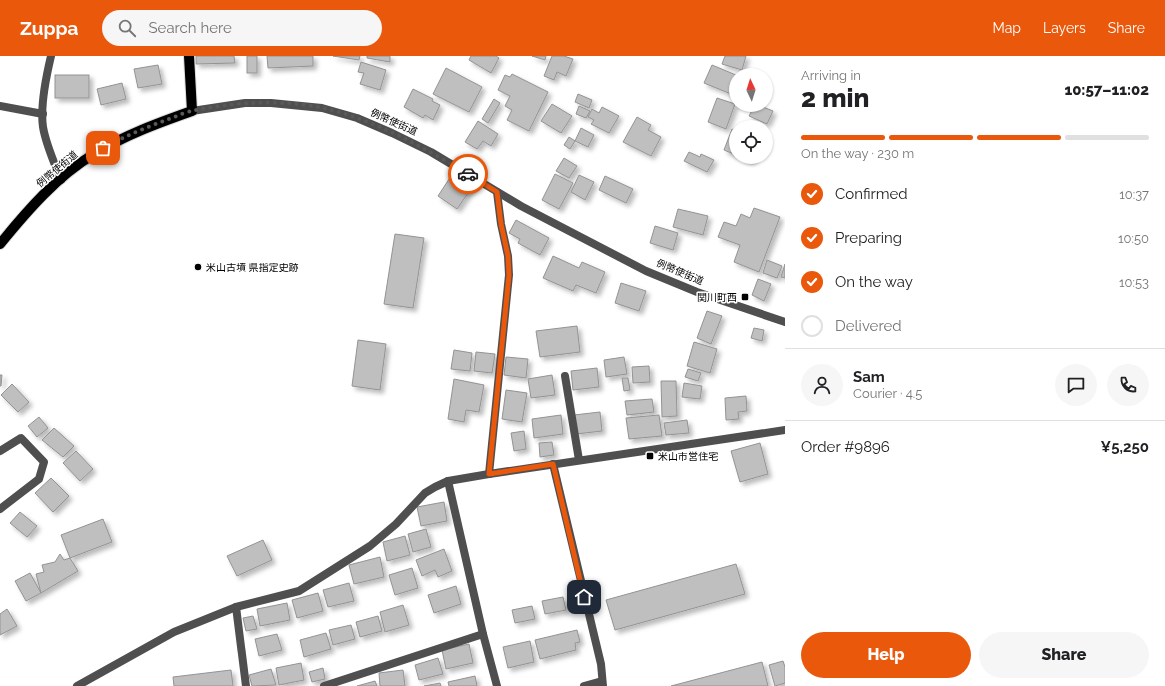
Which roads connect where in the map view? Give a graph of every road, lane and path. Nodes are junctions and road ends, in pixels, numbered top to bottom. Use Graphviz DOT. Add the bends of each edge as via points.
graph roads {
  1 [pos="51,56"];
  2 [pos="189,56"];
  3 [pos="0,106"];
  4 [pos="192,111"];
  5 [pos="43,114"];
  6 [pos="61,180"];
  7 [pos="497,192"];
  8 [pos="0,244"];
  9 [pos="785,322"];
  10 [pos="565,376"];
  11 [pos="785,430"];
  12 [pos="0,451"];
  13 [pos="579,460"];
  14 [pos="553,464"];
  15 [pos="489,474"];
  16 [pos="448,481"];
  17 [pos="0,509"];
  18 [pos="236,607"];
  19 [pos="483,634"];
  20 [pos="334,684"];
  21 [pos="603,684"];
  22 [pos="78,686"];
  23 [pos="246,686"];
  24 [pos="324,686"];
  25 [pos="497,686"];
  26 [pos="584,686"];
  1 -- 5 [label="street"];
  2 -- 4 [label="main road"];
  3 -- 5 [label="street"];
  4 -- 6 [label="main road, 例幣使街道" via="113,143"];
  4 -- 7 [label="street, 例幣使街道" via="245,104 294,104 322,108 357,118 392,133 431,152"];
  5 -- 6 [label="street" via="47,144"];
  6 -- 8 [label="main road, 例幣使街道" via="26,213"];
  7 -- 9 [label="street, 例幣使街道" via="646,271 697,292"];
  7 -- 15 [label="street" via="509,275"];
  10 -- 13 [label="street"];
  11 -- 13 [label="street"];
  12 -- 17 [label="street" via="21,438 44,462 39,479"];
  13 -- 14 [label="street"];
  14 -- 15 [label="street"];
  14 -- 21 [label="street" via="601,664"];
  15 -- 16 [label="street"];
  16 -- 18 [label="street" via="425,493 396,524 370,546 299,591"];
  16 -- 19 [label="street"];
  18 -- 22 [label="street" via="174,632"];
  18 -- 23 [label="street"];
  19 -- 20 [label="street"];
  19 -- 25 [label="street"];
  20 -- 24 [label="street"];
  21 -- 26 [label="street"];
}
